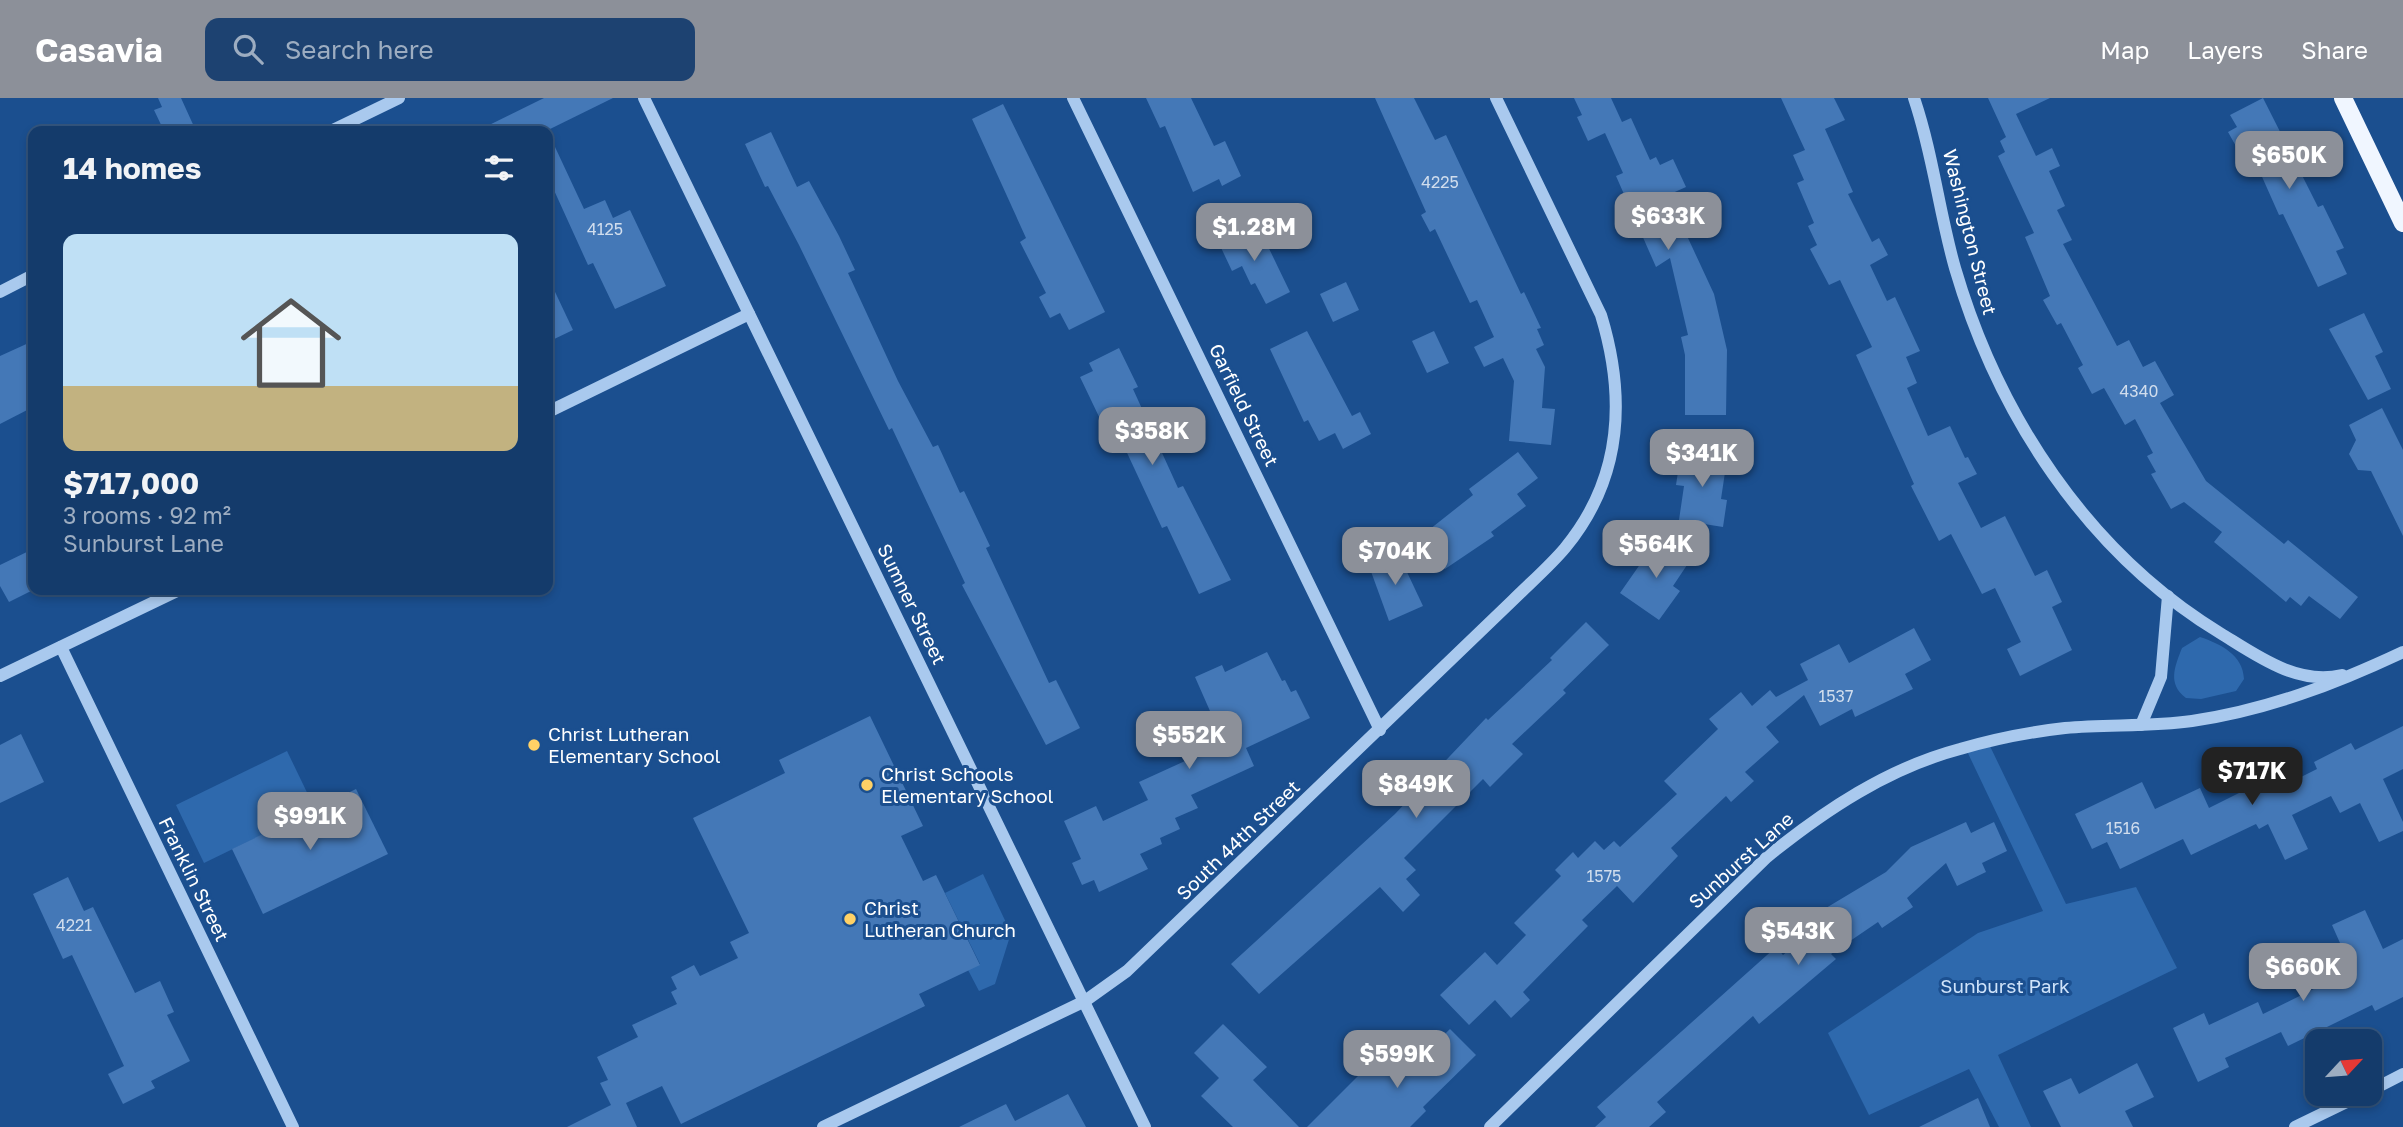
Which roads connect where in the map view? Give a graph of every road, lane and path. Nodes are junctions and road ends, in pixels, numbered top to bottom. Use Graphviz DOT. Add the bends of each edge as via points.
graph roads {
  1 [pos="399,98"];
  2 [pos="645,98"];
  3 [pos="1073,98"];
  4 [pos="1496,98"];
  5 [pos="1914,98"];
  6 [pos="2343,98"];
  7 [pos="341,126"];
  8 [pos="2403,223"];
  9 [pos="28,278"];
  10 [pos="0,292"];
  11 [pos="749,314"];
  12 [pos="553,410"];
  13 [pos="169,595"];
  14 [pos="2168,596"];
  15 [pos="61,647"];
  16 [pos="2403,652"];
  17 [pos="2363,670"];
  18 [pos="0,676"];
  19 [pos="2141,725"];
  20 [pos="1380,730"];
  21 [pos="1085,1001"];
  22 [pos="2403,1074"];
  23 [pos="2382,1085"];
  24 [pos="2338,1106"];
  25 [pos="293,1127"];
  26 [pos="823,1127"];
  27 [pos="1145,1127"];
  28 [pos="1490,1127"];
  29 [pos="2295,1127"];
  1 -- 7 [label="street"];
  2 -- 11 [label="street, Sumner Street"];
  3 -- 20 [label="street, Garfield Street"];
  4 -- 20 [label="street, South 44th Street" via="1601,315 1613,353 1618,393 1615,433 1603,483 1564,548"];
  5 -- 14 [label="street, Washington Street" via="1938,182 1954,265 1974,328 2000,387 2066,492 2109,542"];
  6 -- 8 [label="main road"];
  9 -- 10 [label="street"];
  11 -- 12 [label="street"];
  11 -- 21 [label="street, Sumner Street"];
  13 -- 15 [label="street"];
  14 -- 17 [label="street, Washington Street" via="2220,633 2288,671 2335,677"];
  14 -- 19 [label="street" via="2161,677"];
  15 -- 18 [label="street"];
  15 -- 25 [label="street, Franklin Street"];
  16 -- 17 [label="street, Sunburst Lane"];
  17 -- 19 [label="street, Sunburst Lane" via="2293,698 2238,713"];
  19 -- 28 [label="street, Sunburst Lane" via="2065,728 2011,736 1944,754 1857,793 1810,822 1767,857"];
  20 -- 21 [label="street, South 44th Street" via="1150,951"];
  21 -- 26 [label="street, South 44th Street"];
  21 -- 27 [label="street, Sumner Street"];
  22 -- 23 [label="street"];
  24 -- 29 [label="street"];
}
